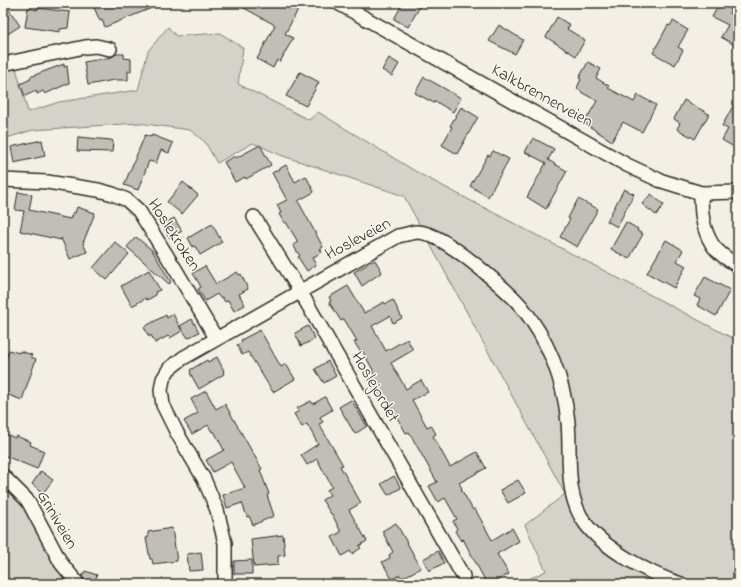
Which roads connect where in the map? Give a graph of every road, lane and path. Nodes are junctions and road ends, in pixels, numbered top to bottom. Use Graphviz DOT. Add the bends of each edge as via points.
graph roads {
  1 [pos="338,3"];
  2 [pos="110,49"];
  3 [pos="3,64"];
  4 [pos="3,180"];
  5 [pos="738,192"];
  6 [pos="701,193"];
  7 [pos="254,217"];
  8 [pos="738,266"];
  9 [pos="300,291"];
  10 [pos="216,338"];
  11 [pos="3,476"];
  12 [pos="463,576"];
  13 [pos="78,584"];
  14 [pos="225,584"];
  15 [pos="680,584"];
  1 -- 6 [label="street, Kalkbrennerveien" via="627,165 659,180"];
  2 -- 3 [label="street" via="85,47"];
  4 -- 10 [label="street, Hoslekroken" via="47,182 98,190 128,200 139,211"];
  5 -- 6 [label="street, Kalkbrennerveien"];
  6 -- 8 [label="street" via="701,216 712,245"];
  7 -- 9 [label="street, Hoslejordet"];
  9 -- 10 [label="street, Hosleveien"];
  9 -- 12 [label="street, Hoslejordet"];
  9 -- 15 [label="street, Hosleveien" via="398,236 417,232 429,234 470,261 521,306 537,328 554,360 564,393 568,422 570,481 575,505 585,523 624,557 645,570"];
  10 -- 14 [label="street, Hosleveien" via="168,370 161,390 163,405 204,479 216,510 225,543"];
  11 -- 13 [label="street, Griniveien" via="28,501 62,564"];
}
